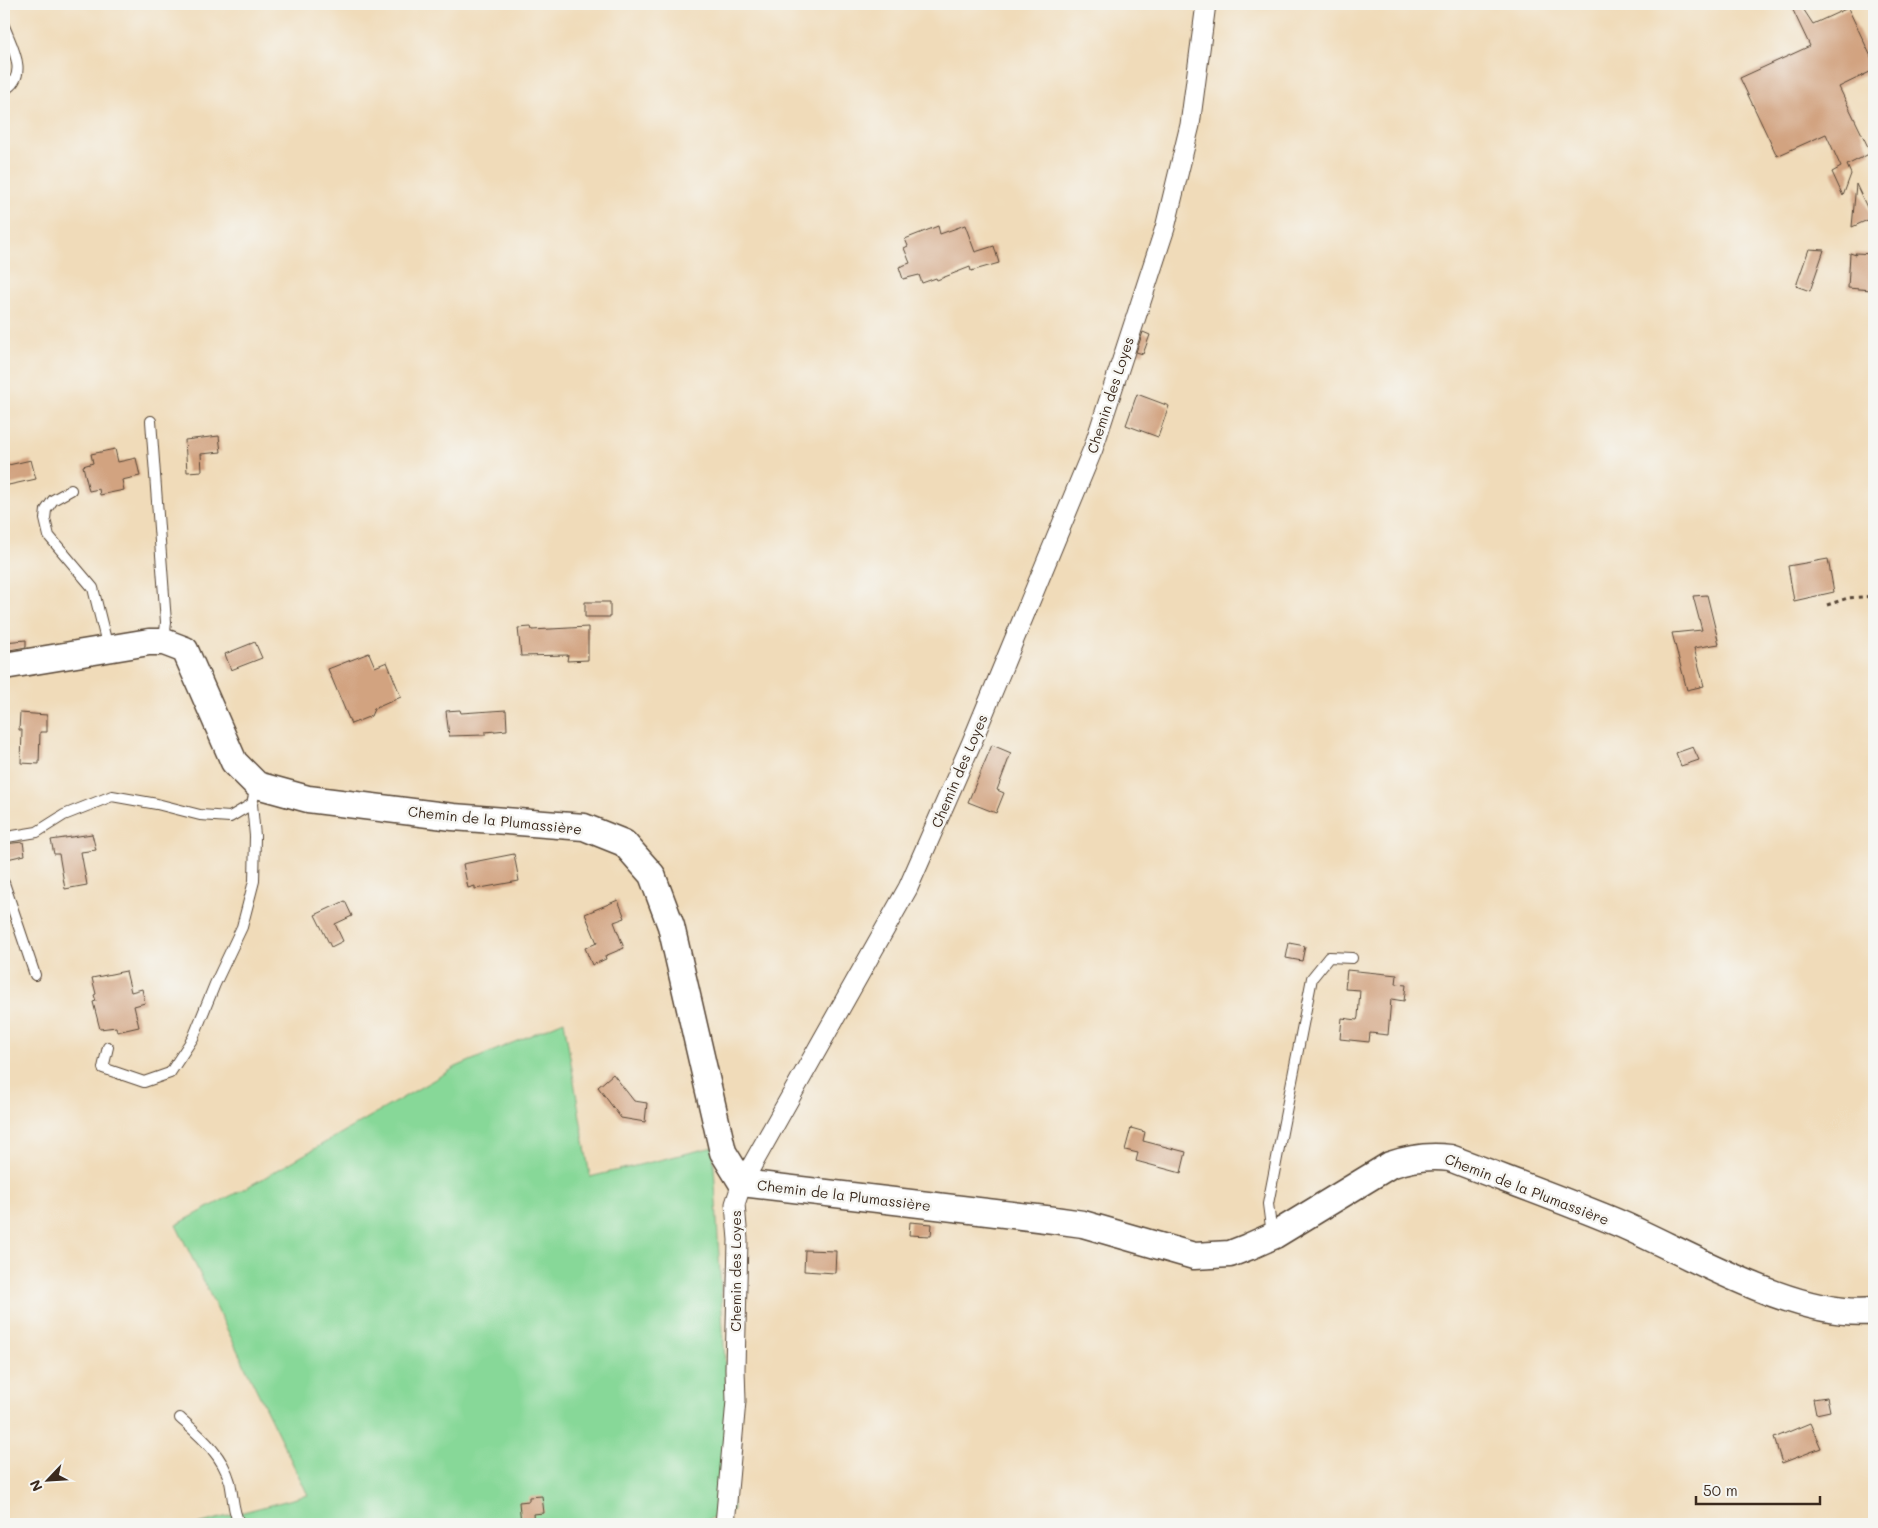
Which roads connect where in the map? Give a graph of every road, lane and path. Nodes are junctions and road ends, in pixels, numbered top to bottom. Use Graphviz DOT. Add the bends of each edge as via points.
graph roads {
  1 [pos="1206,4"];
  2 [pos="4,26"];
  3 [pos="4,90"];
  4 [pos="151,421"];
  5 [pos="71,490"];
  6 [pos="1874,596"];
  7 [pos="1827,605"];
  8 [pos="164,642"];
  9 [pos="108,649"];
  10 [pos="4,666"];
  11 [pos="254,795"];
  12 [pos="7,837"];
  13 [pos="4,883"];
  14 [pos="1352,958"];
  15 [pos="35,975"];
  16 [pos="108,1047"];
  17 [pos="742,1183"];
  18 [pos="1275,1235"];
  19 [pos="1874,1311"];
  20 [pos="180,1418"];
  21 [pos="240,1524"];
  22 [pos="725,1524"];
  1 -- 17 [label="street, Chemin des Loyes" via="1190,125 1165,228 1093,449 908,888"];
  2 -- 3 [label="lane" via="18,64 18,73 12,85"];
  4 -- 8 [label="lane" via="166,622"];
  5 -- 9 [label="lane" via="53,500 46,510 45,519 54,542 93,588"];
  6 -- 7 [label="path" via="1848,598"];
  8 -- 9 [label="street, Chemin de la Plumassière"];
  8 -- 11 [label="street, Chemin de la Plumassière" via="185,650 234,762"];
  9 -- 10 [label="street, Chemin de la Plumassière"];
  11 -- 12 [label="lane" via="230,817 200,815 112,796 64,815 37,832"];
  11 -- 16 [label="lane" via="254,881 242,927 192,1038 170,1073 144,1082 103,1068"];
  11 -- 17 [label="street, Chemin de la Plumassière" via="453,817 584,827 624,843 652,875 671,926 724,1152"];
  13 -- 15 [label="lane"];
  14 -- 18 [label="lane" via="1329,957 1312,978 1268,1204 1270,1227"];
  17 -- 18 [label="street, Chemin de la Plumassière" via="1083,1224 1194,1256 1230,1254"];
  17 -- 22 [label="street, Chemin des Loyes" via="735,1204 738,1240 736,1401"];
  18 -- 19 [label="street, Chemin de la Plumassière" via="1390,1165 1420,1157 1450,1158 1622,1225 1752,1285 1798,1302"];
  20 -- 21 [label="lane" via="221,1460"];
}
